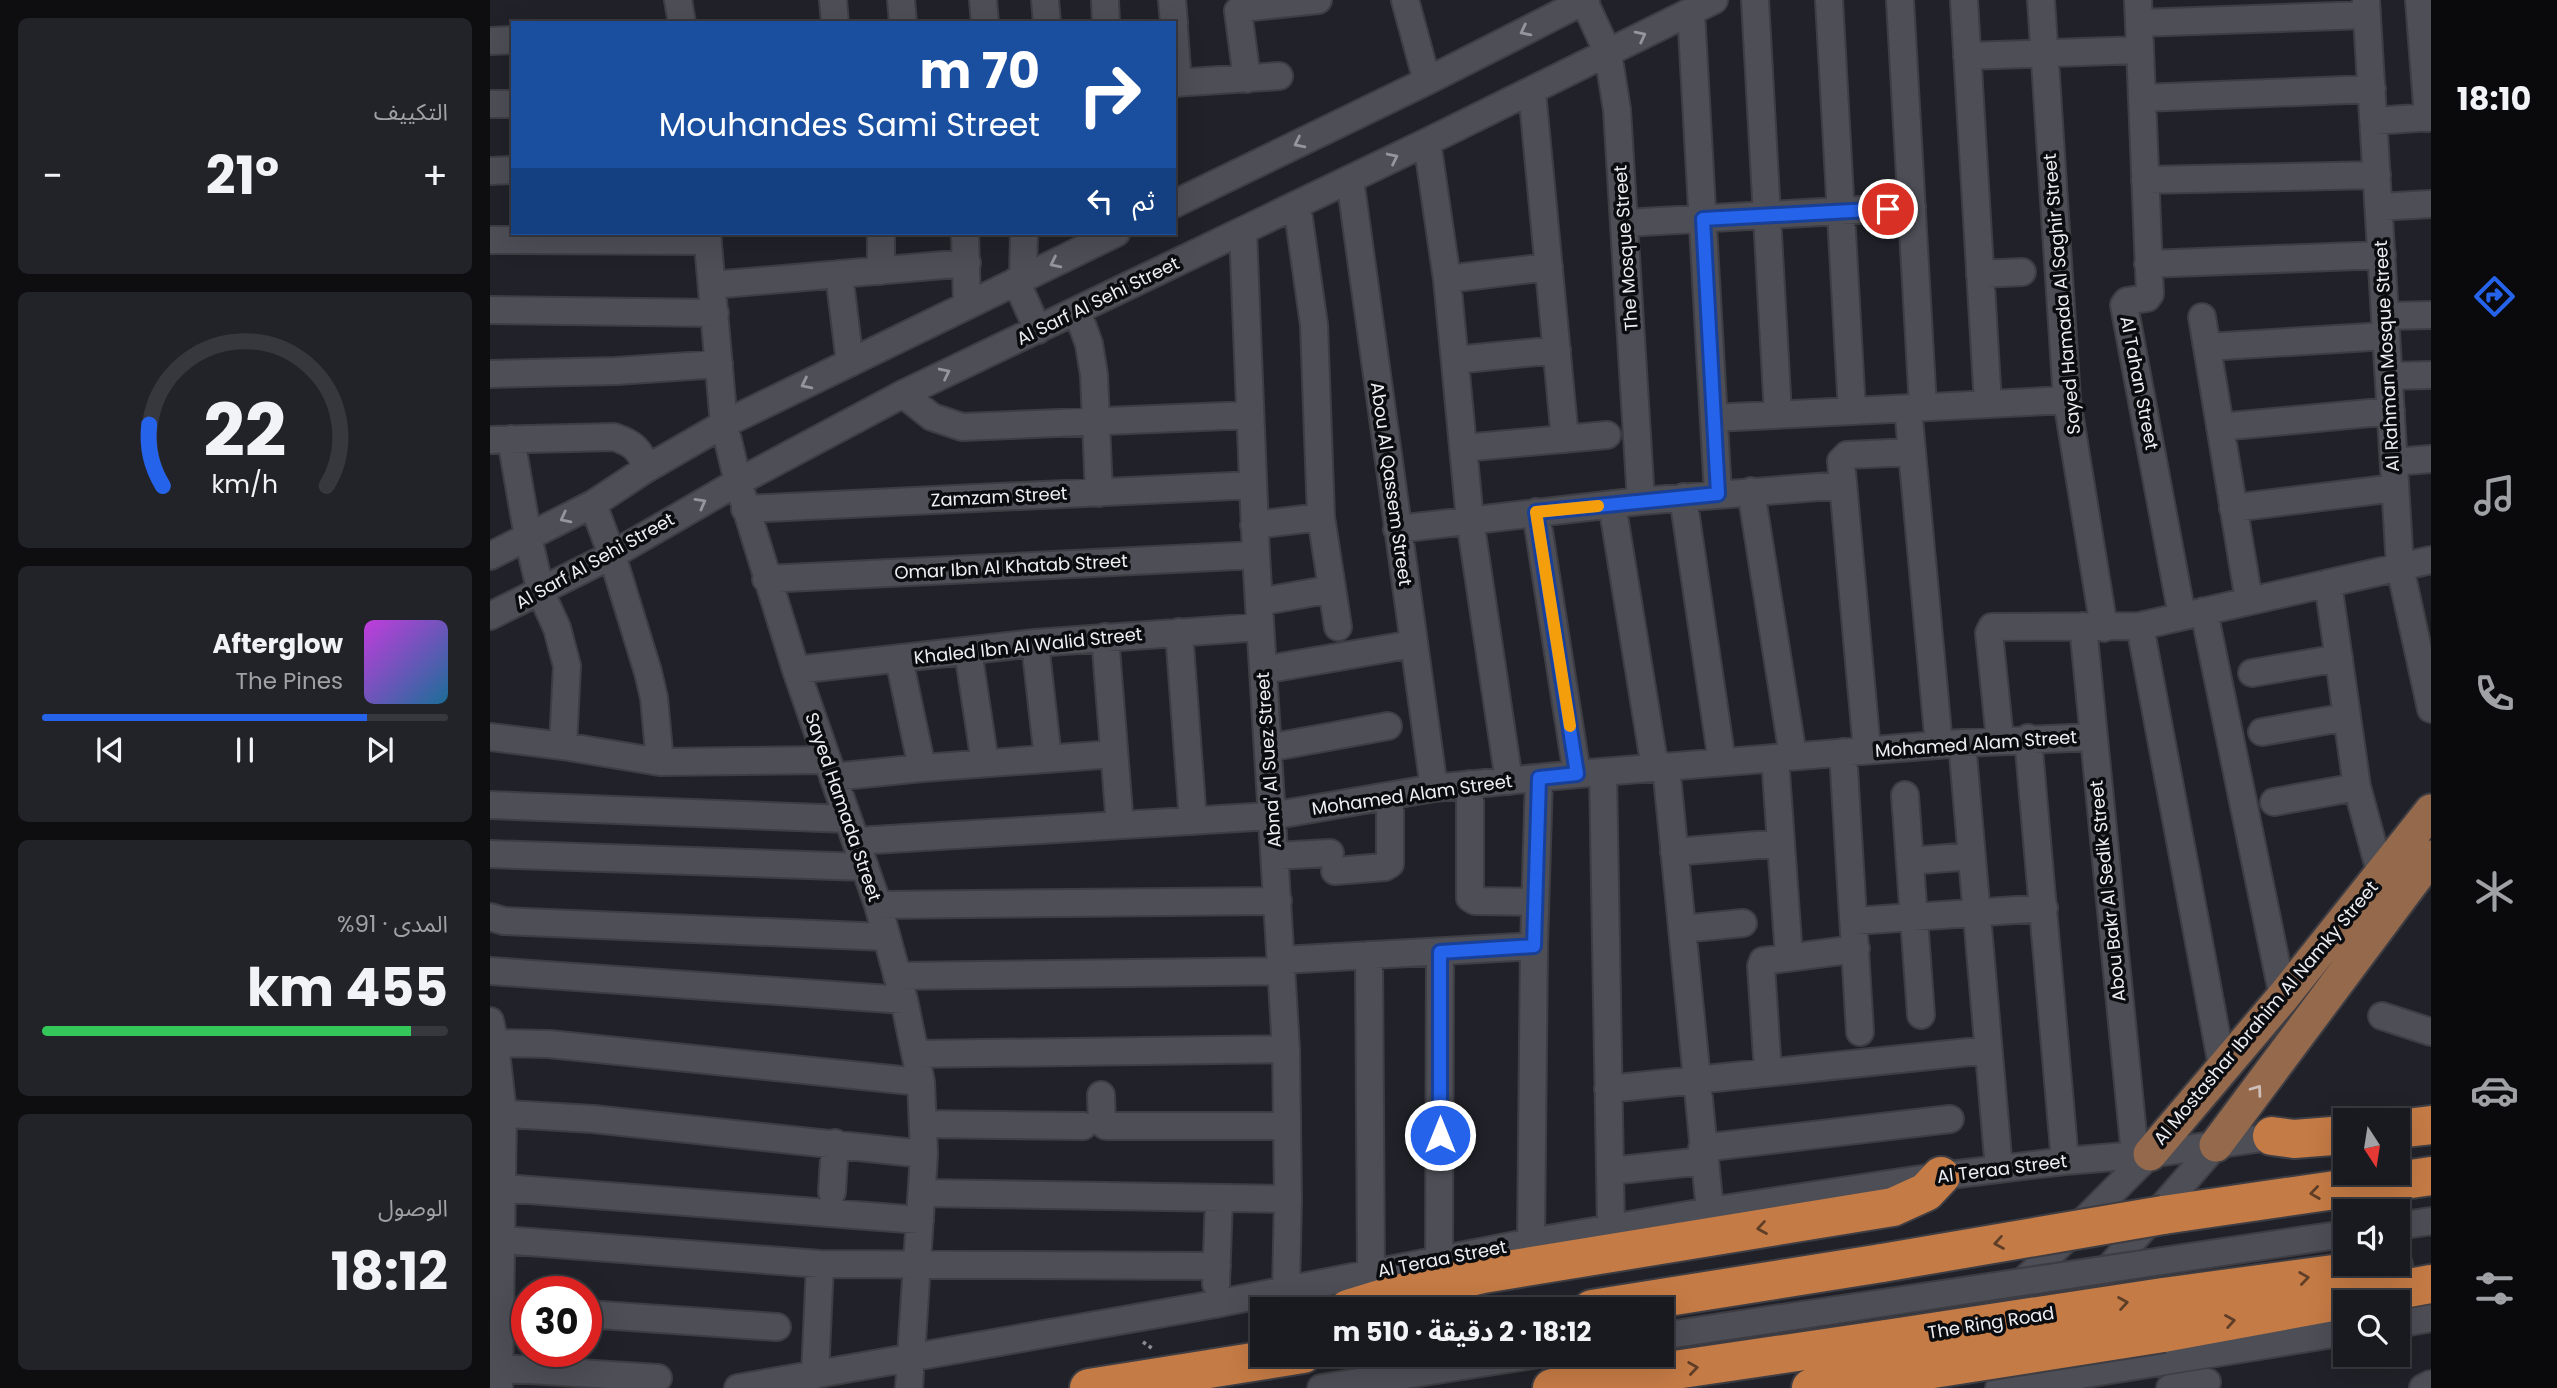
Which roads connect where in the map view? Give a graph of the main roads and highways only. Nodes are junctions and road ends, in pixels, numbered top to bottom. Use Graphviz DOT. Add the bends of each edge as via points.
graph roads {
  1 [pos="2431,811"];
  2 [pos="2431,857"];
  3 [pos="2392,884"];
  4 [pos="2431,1125"];
  5 [pos="2410,1128"];
  6 [pos="2272,1136"];
  7 [pos="2333,1136"];
  8 [pos="2216,1144"];
  9 [pos="2143,1155"];
  10 [pos="1941,1176"];
  11 [pos="2431,1176"];
  12 [pos="2431,1261"];
  13 [pos="2431,1284"];
  14 [pos="1390,1297"];
  15 [pos="1668,1297"];
  16 [pos="2163,1297"];
  17 [pos="1250,1346"];
  18 [pos="1250,1363"];
  19 [pos="1897,1368"];
  20 [pos="1190,1372"];
  21 [pos="1089,1388"];
  22 [pos="1552,1388"];
  23 [pos="1811,1388"];
  1 -- 3 [label="main road, Al Mostashar Ibrahim Al Namky Street"];
  2 -- 3 [label="main road, Al Mostashar Ibrahim Al Namky Street"];
  8 -- 3 [label="main road, Al Mostashar Ibrahim Al Namky Street, one-way"];
  3 -- 9 [label="main road, Al Mostashar Ibrahim Al Namky Street" via="2283,997 2223,1070"];
  4 -- 5 [label="highway"];
  6 -- 7 [label="highway"];
  10 -- 14 [label="highway, one-way" via="1926,1192 1893,1207 1483,1274"];
  11 -- 15 [label="highway, one-way, bridge"];
  16 -- 12 [label="highway, The Ring Road, one-way"];
  16 -- 13 [label="highway, The Ring Road, one-way"];
  19 -- 16 [label="highway, The Ring Road, one-way, bridge"];
  17 -- 20 [label="highway"];
  18 -- 20 [label="highway"];
  22 -- 19 [label="highway, The Ring Road, one-way"];
  19 -- 23 [label="highway, The Ring Road"];
  20 -- 21 [label="highway"];
}
